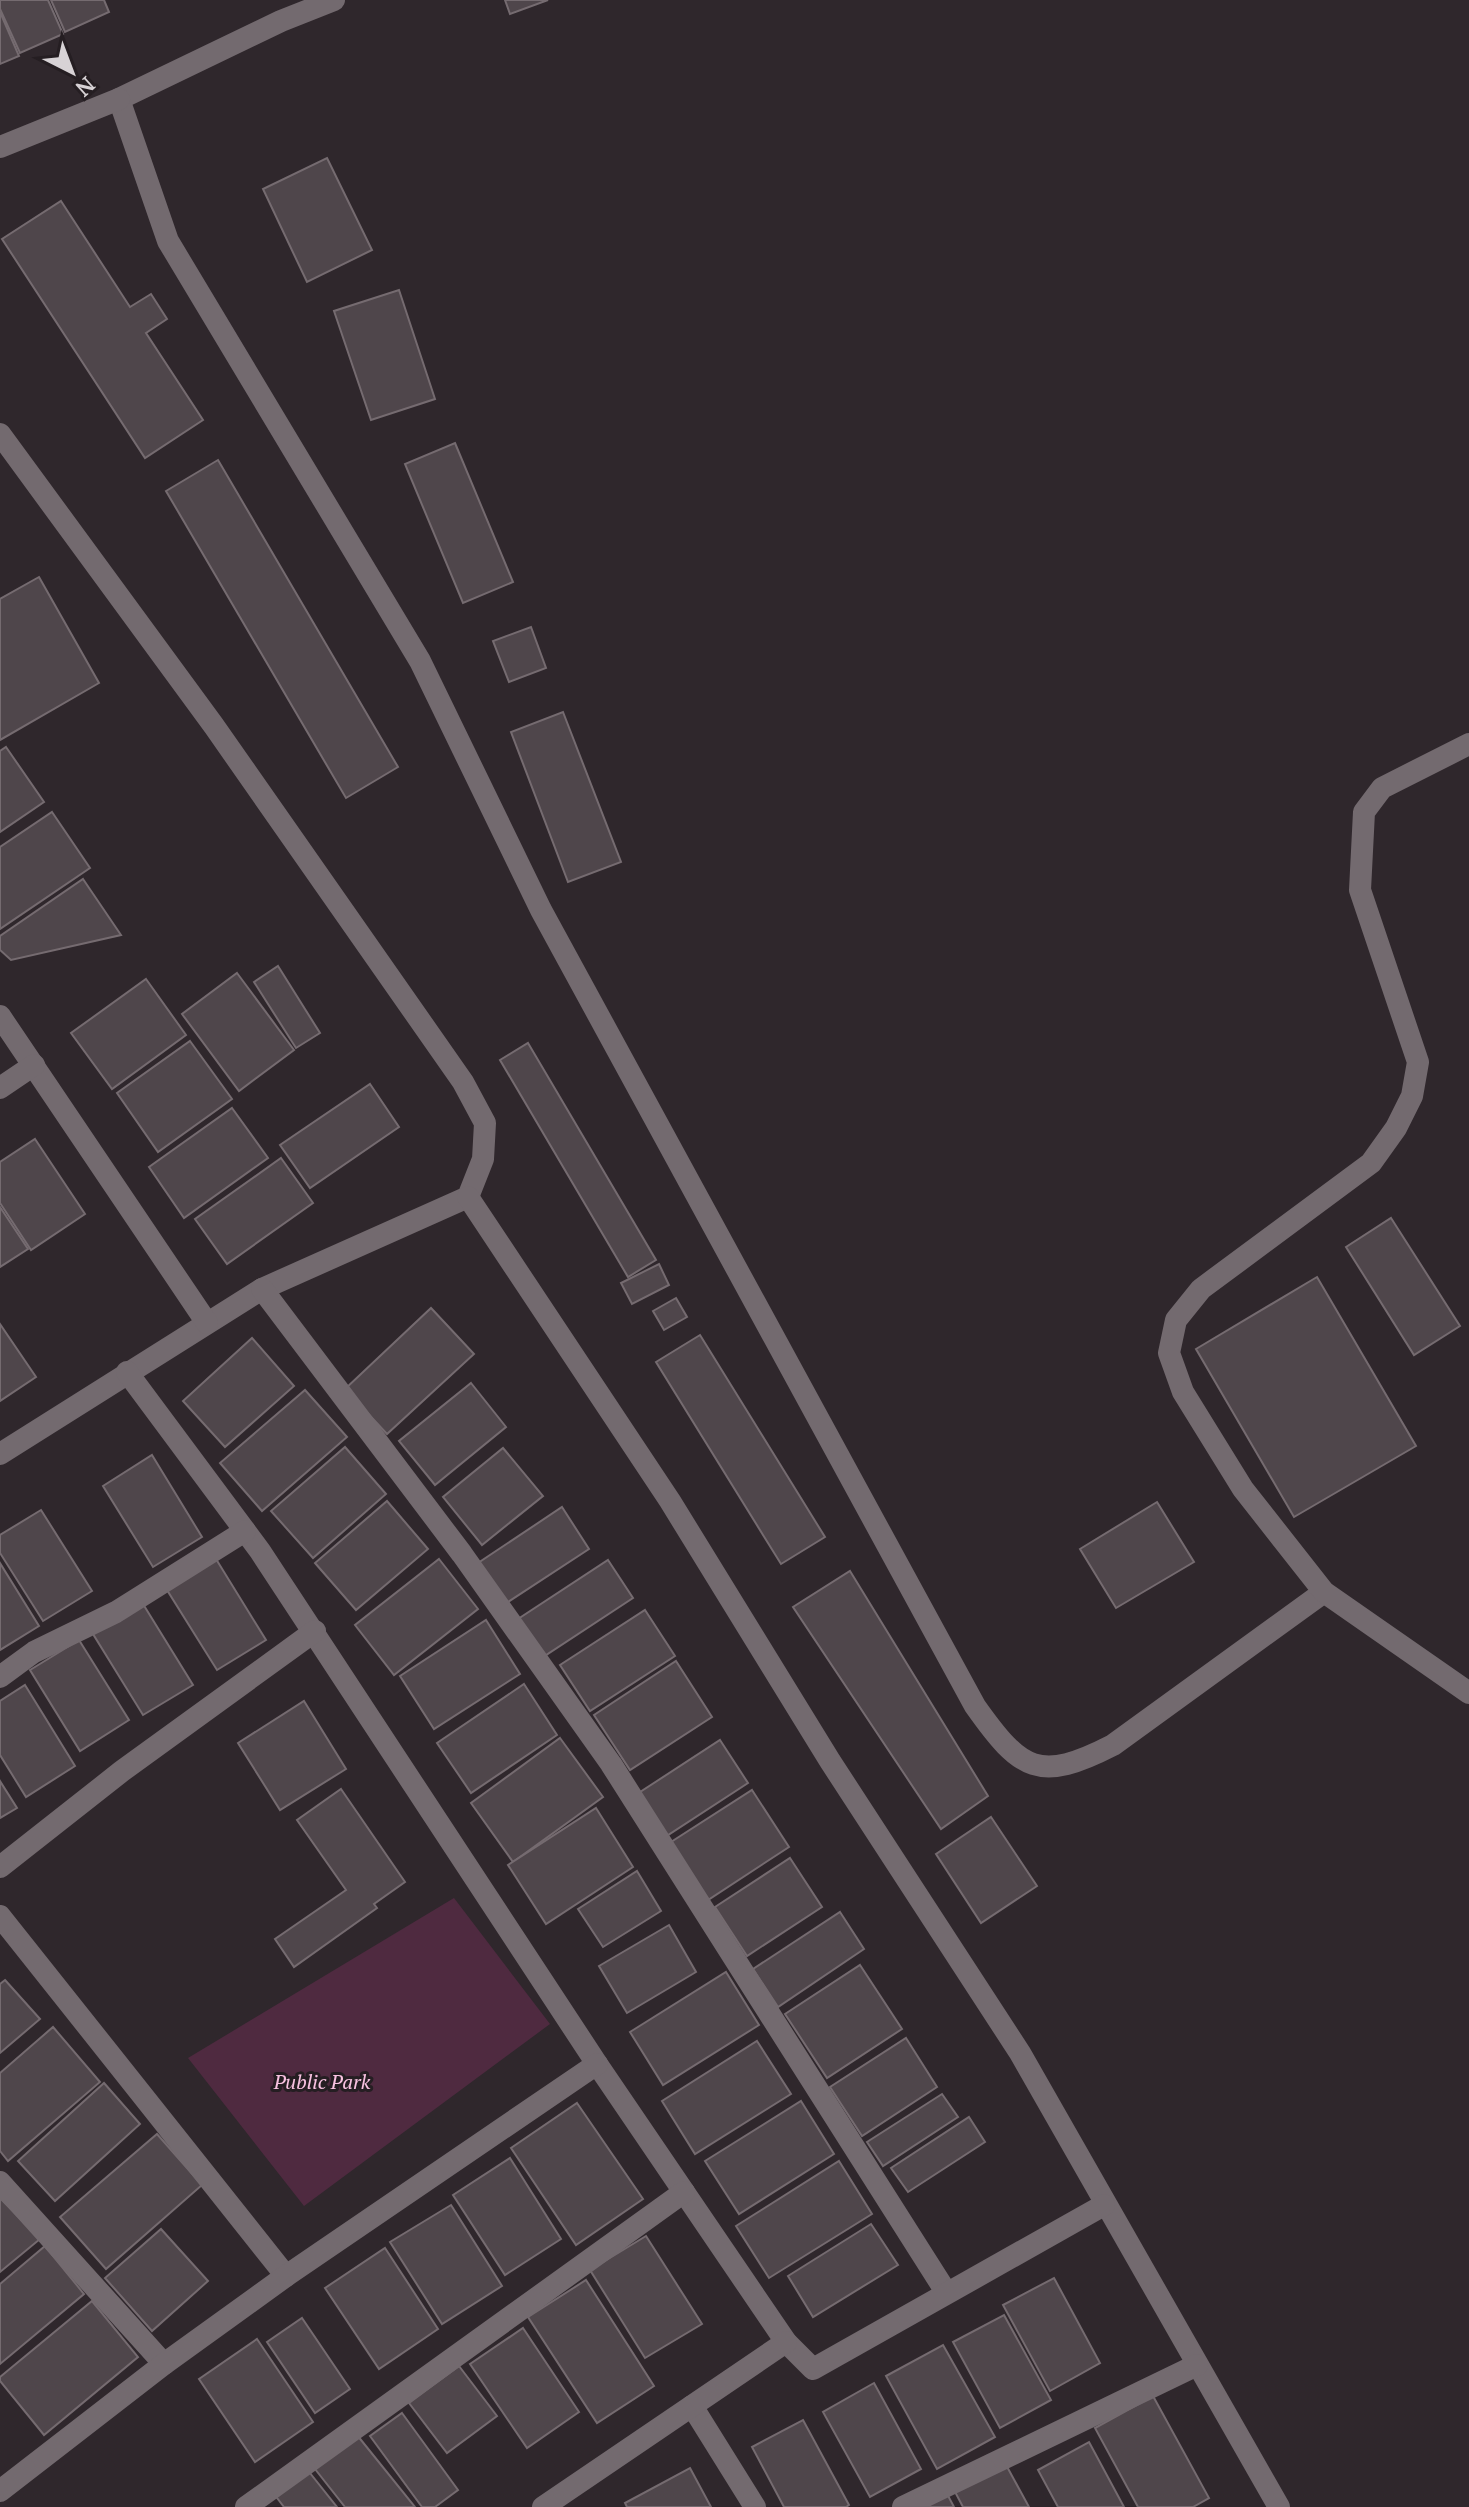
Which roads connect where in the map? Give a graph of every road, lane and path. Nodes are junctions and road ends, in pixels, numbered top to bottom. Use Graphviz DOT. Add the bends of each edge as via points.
graph roads {
  1 [pos="334,0"];
  2 [pos="119,99"];
  3 [pos="0,147"];
  4 [pos="0,434"];
  5 [pos="1469,744"];
  6 [pos="0,1016"];
  7 [pos="34,1065"];
  8 [pos="0,1088"];
  9 [pos="468,1197"];
  10 [pos="262,1289"];
  11 [pos="207,1323"];
  12 [pos="127,1372"];
  13 [pos="0,1454"];
  14 [pos="245,1531"];
  15 [pos="1324,1592"];
  16 [pos="315,1631"];
  17 [pos="0,1677"];
  18 [pos="1469,1693"];
  19 [pos="0,1867"];
  20 [pos="0,1916"];
  21 [pos="597,2064"];
  22 [pos="0,2182"];
  23 [pos="684,2192"];
  24 [pos="1104,2205"];
  25 [pos="286,2276"];
  26 [pos="946,2292"];
  27 [pos="786,2342"];
  28 [pos="164,2364"];
  29 [pos="1197,2365"];
  30 [pos="692,2406"];
  31 [pos="0,2493"];
  32 [pos="10,2507"];
  33 [pos="246,2507"];
  34 [pos="543,2507"];
  35 [pos="755,2507"];
  36 [pos="903,2507"];
  37 [pos="1277,2507"];
  1 -- 2 [label="street"];
  2 -- 3 [label="street"];
  2 -- 15 [label="street" via="168,241 420,661 541,910 975,1706 1005,1748 1044,1769 1076,1764 1113,1745"];
  4 -- 9 [label="street" via="214,726 463,1082 485,1123 483,1159"];
  5 -- 15 [label="street" via="1382,788 1364,812 1360,890 1418,1062 1412,1096 1371,1163 1201,1289 1176,1320 1169,1353 1183,1392 1243,1489"];
  6 -- 7 [label="street"];
  7 -- 8 [label="street"];
  7 -- 11 [label="street"];
  9 -- 10 [label="street"];
  9 -- 24 [label="street" via="670,1501 830,1761 1020,2053"];
  10 -- 11 [label="street"];
  10 -- 26 [label="street" via="462,1554 611,1764"];
  11 -- 12 [label="street"];
  12 -- 13 [label="street"];
  12 -- 14 [label="street"];
  14 -- 16 [label="street"];
  14 -- 17 [label="street" via="116,1612 34,1652"];
  15 -- 18 [label="street"];
  16 -- 19 [label="street"];
  16 -- 21 [label="street"];
  20 -- 25 [label="street"];
  21 -- 23 [label="street"];
  21 -- 25 [label="street"];
  22 -- 28 [label="street"];
  23 -- 27 [label="street"];
  23 -- 33 [label="street"];
  24 -- 26 [label="street"];
  24 -- 29 [label="street"];
  25 -- 28 [label="street"];
  26 -- 27 [label="street" via="813,2369"];
  27 -- 30 [label="street"];
  28 -- 31 [label="street"];
  29 -- 36 [label="street"];
  29 -- 37 [label="street"];
  30 -- 34 [label="street"];
  30 -- 35 [label="street"];
  31 -- 32 [label="street"];
}
